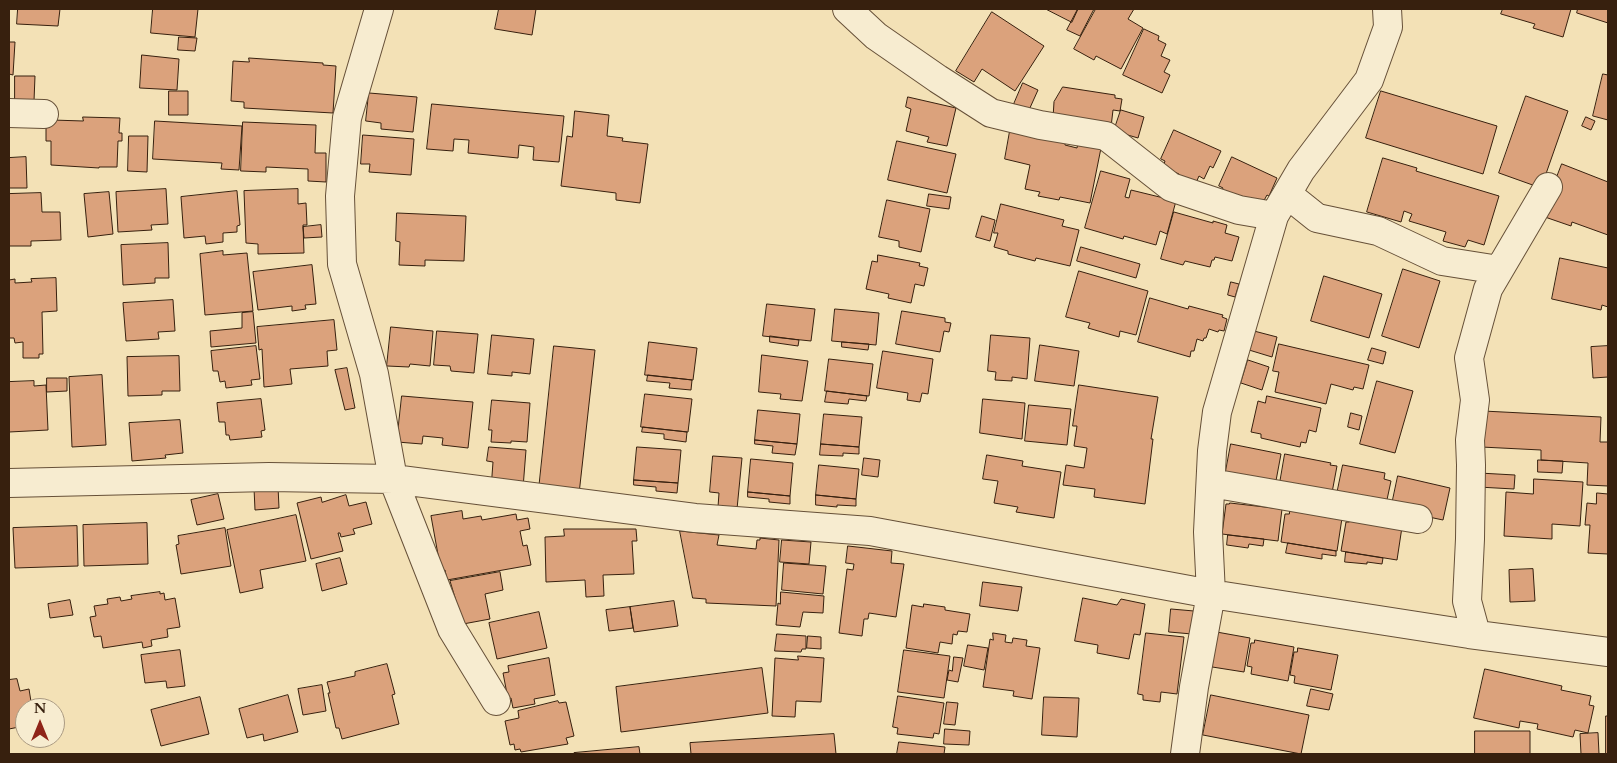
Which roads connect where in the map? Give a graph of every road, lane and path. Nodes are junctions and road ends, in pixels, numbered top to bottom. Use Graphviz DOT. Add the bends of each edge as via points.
graph roads {
  1 [pos="379,9"];
  2 [pos="847,9"];
  3 [pos="1387,9"];
  4 [pos="9,113"];
  5 [pos="44,114"];
  6 [pos="1548,187"];
  7 [pos="1281,205"];
  8 [pos="1499,270"];
  9 [pos="393,479"];
  10 [pos="9,483"];
  11 [pos="1211,483"];
  12 [pos="1418,519"];
  13 [pos="1211,594"];
  14 [pos="1476,634"];
  15 [pos="1608,652"];
  16 [pos="496,700"];
  17 [pos="1185,754"];
  1 -- 9 [label="street" via="348,118 340,196 342,264 374,374"];
  2 -- 7 [label="street" via="876,36 991,113 1106,136 1171,187 1239,210"];
  3 -- 7 [label="street" via="1388,27 1370,80 1301,170"];
  4 -- 5 [label="street"];
  6 -- 8 [label="street"];
  7 -- 8 [label="street" via="1317,218 1378,231 1442,262"];
  7 -- 11 [label="street" via="1217,412"];
  8 -- 14 [label="street" via="1488,289 1469,358 1474,400 1470,440 1467,601"];
  9 -- 10 [label="street" via="269,477"];
  9 -- 13 [label="street" via="695,518 870,531"];
  9 -- 16 [label="street" via="452,629"];
  11 -- 12 [label="street"];
  11 -- 13 [label="street" via="1208,532"];
  13 -- 14 [label="street"];
  13 -- 17 [label="street"];
  14 -- 15 [label="street"];
}
